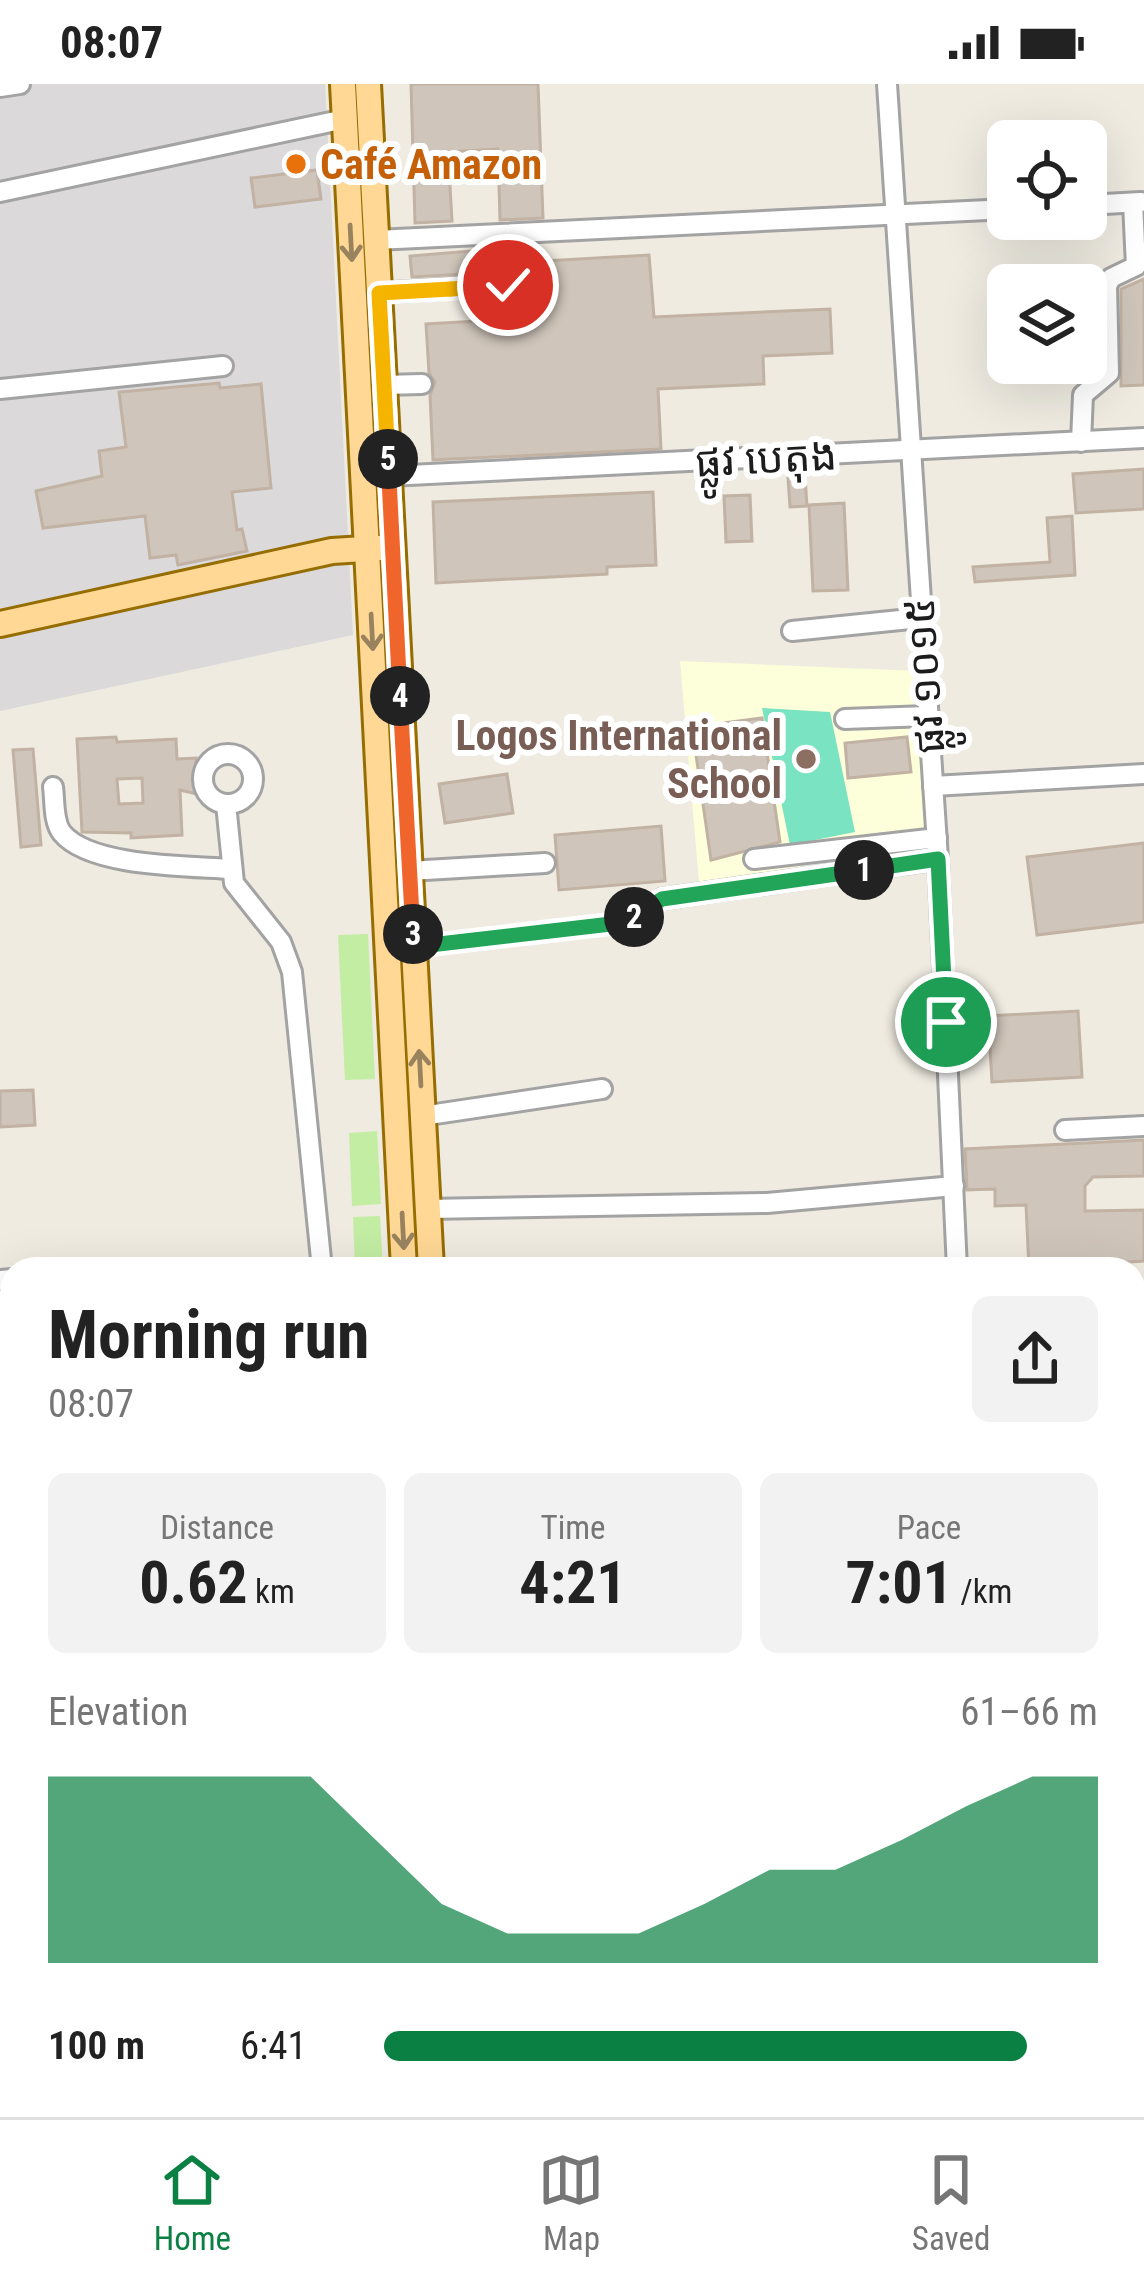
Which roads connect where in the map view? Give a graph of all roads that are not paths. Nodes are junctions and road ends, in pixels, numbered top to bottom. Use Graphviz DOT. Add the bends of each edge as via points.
graph roads {
  1 [pos="20,84"];
  2 [pos="343,84"];
  3 [pos="368,84"];
  4 [pos="887,84"];
  5 [pos="0,87"];
  6 [pos="345,119"];
  7 [pos="0,192"];
  8 [pos="1138,202"];
  9 [pos="1107,204"];
  10 [pos="987,210"];
  11 [pos="893,214"];
  12 [pos="376,240"];
  13 [pos="508,285"];
  14 [pos="379,293"];
  15 [pos="224,366"];
  16 [pos="422,384"];
  17 [pos="384,386"];
  18 [pos="0,388"];
  19 [pos="1144,438"];
  20 [pos="1081,442"];
  21 [pos="908,451"];
  22 [pos="388,476"];
  23 [pos="380,548"];
  24 [pos="920,618"];
  25 [pos="0,624"];
  26 [pos="792,631"];
  27 [pos="927,716"];
  28 [pos="845,719"];
  29 [pos="1144,774"];
  30 [pos="933,786"];
  31 [pos="53,787"];
  32 [pos="226,804"];
  33 [pos="937,849"];
  34 [pos="754,860"];
  35 [pos="545,862"];
  36 [pos="230,869"];
  37 [pos="409,871"];
  38 [pos="662,899"];
  39 [pos="602,1089"];
  40 [pos="422,1116"];
  41 [pos="1144,1126"];
  42 [pos="1065,1130"];
  43 [pos="954,1186"];
  44 [pos="427,1209"];
  45 [pos="321,1257"];
  46 [pos="404,1257"];
  47 [pos="430,1257"];
  48 [pos="957,1257"];
  1 -- 5 [label="street"];
  2 -- 6 [label="main road"];
  3 -- 12 [label="main road"];
  4 -- 11 [label="street, ផ្លូវ ១០១៥"];
  6 -- 7 [label="street"];
  6 -- 23 [label="main road, one-way"];
  8 -- 9 [label="street"];
  8 -- 20 [label="street" via="1136,266 1107,286 1109,373 1082,395"];
  10 -- 11 [label="street"];
  11 -- 12 [label="street"];
  11 -- 21 [label="street, ផ្លូវ ១០១៥"];
  12 -- 14 [label="main road"];
  13 -- 14 [label="street"];
  14 -- 17 [label="main road"];
  15 -- 18 [label="street"];
  16 -- 17 [label="street"];
  17 -- 22 [label="main road"];
  19 -- 20 [label="street, ផ្លូវ បេតុង"];
  20 -- 21 [label="street, ផ្លូវ បេតុង"];
  21 -- 22 [label="street, ផ្លូវ បេតុង"];
  21 -- 24 [label="street, ផ្លូវ ១០១៥"];
  22 -- 23 [label="main road"];
  23 -- 25 [label="main road" via="332,551"];
  23 -- 37 [label="main road"];
  23 -- 46 [label="main road, one-way"];
  24 -- 26 [label="street"];
  24 -- 27 [label="street, ផ្លូវ ១០១៥"];
  27 -- 28 [label="street"];
  27 -- 30 [label="street, ផ្លូវ ១០១៥"];
  29 -- 30 [label="street"];
  30 -- 33 [label="street, ផ្លូវ ១០១៥"];
  31 -- 36 [label="street" via="66,838 120,858"];
  32 -- 36 [label="street"];
  33 -- 34 [label="street"];
  33 -- 38 [label="street"];
  33 -- 43 [label="street, ផ្លូវ ១០១៥"];
  35 -- 37 [label="street"];
  36 -- 45 [label="street" via="281,942 292,972"];
  40 -- 37 [label="main road, one-way"];
  39 -- 40 [label="street"];
  40 -- 44 [label="main road"];
  41 -- 42 [label="street"];
  43 -- 44 [label="street" via="767,1203"];
  43 -- 48 [label="street, ផ្លូវ ១០១៥"];
  44 -- 47 [label="main road"];
}
